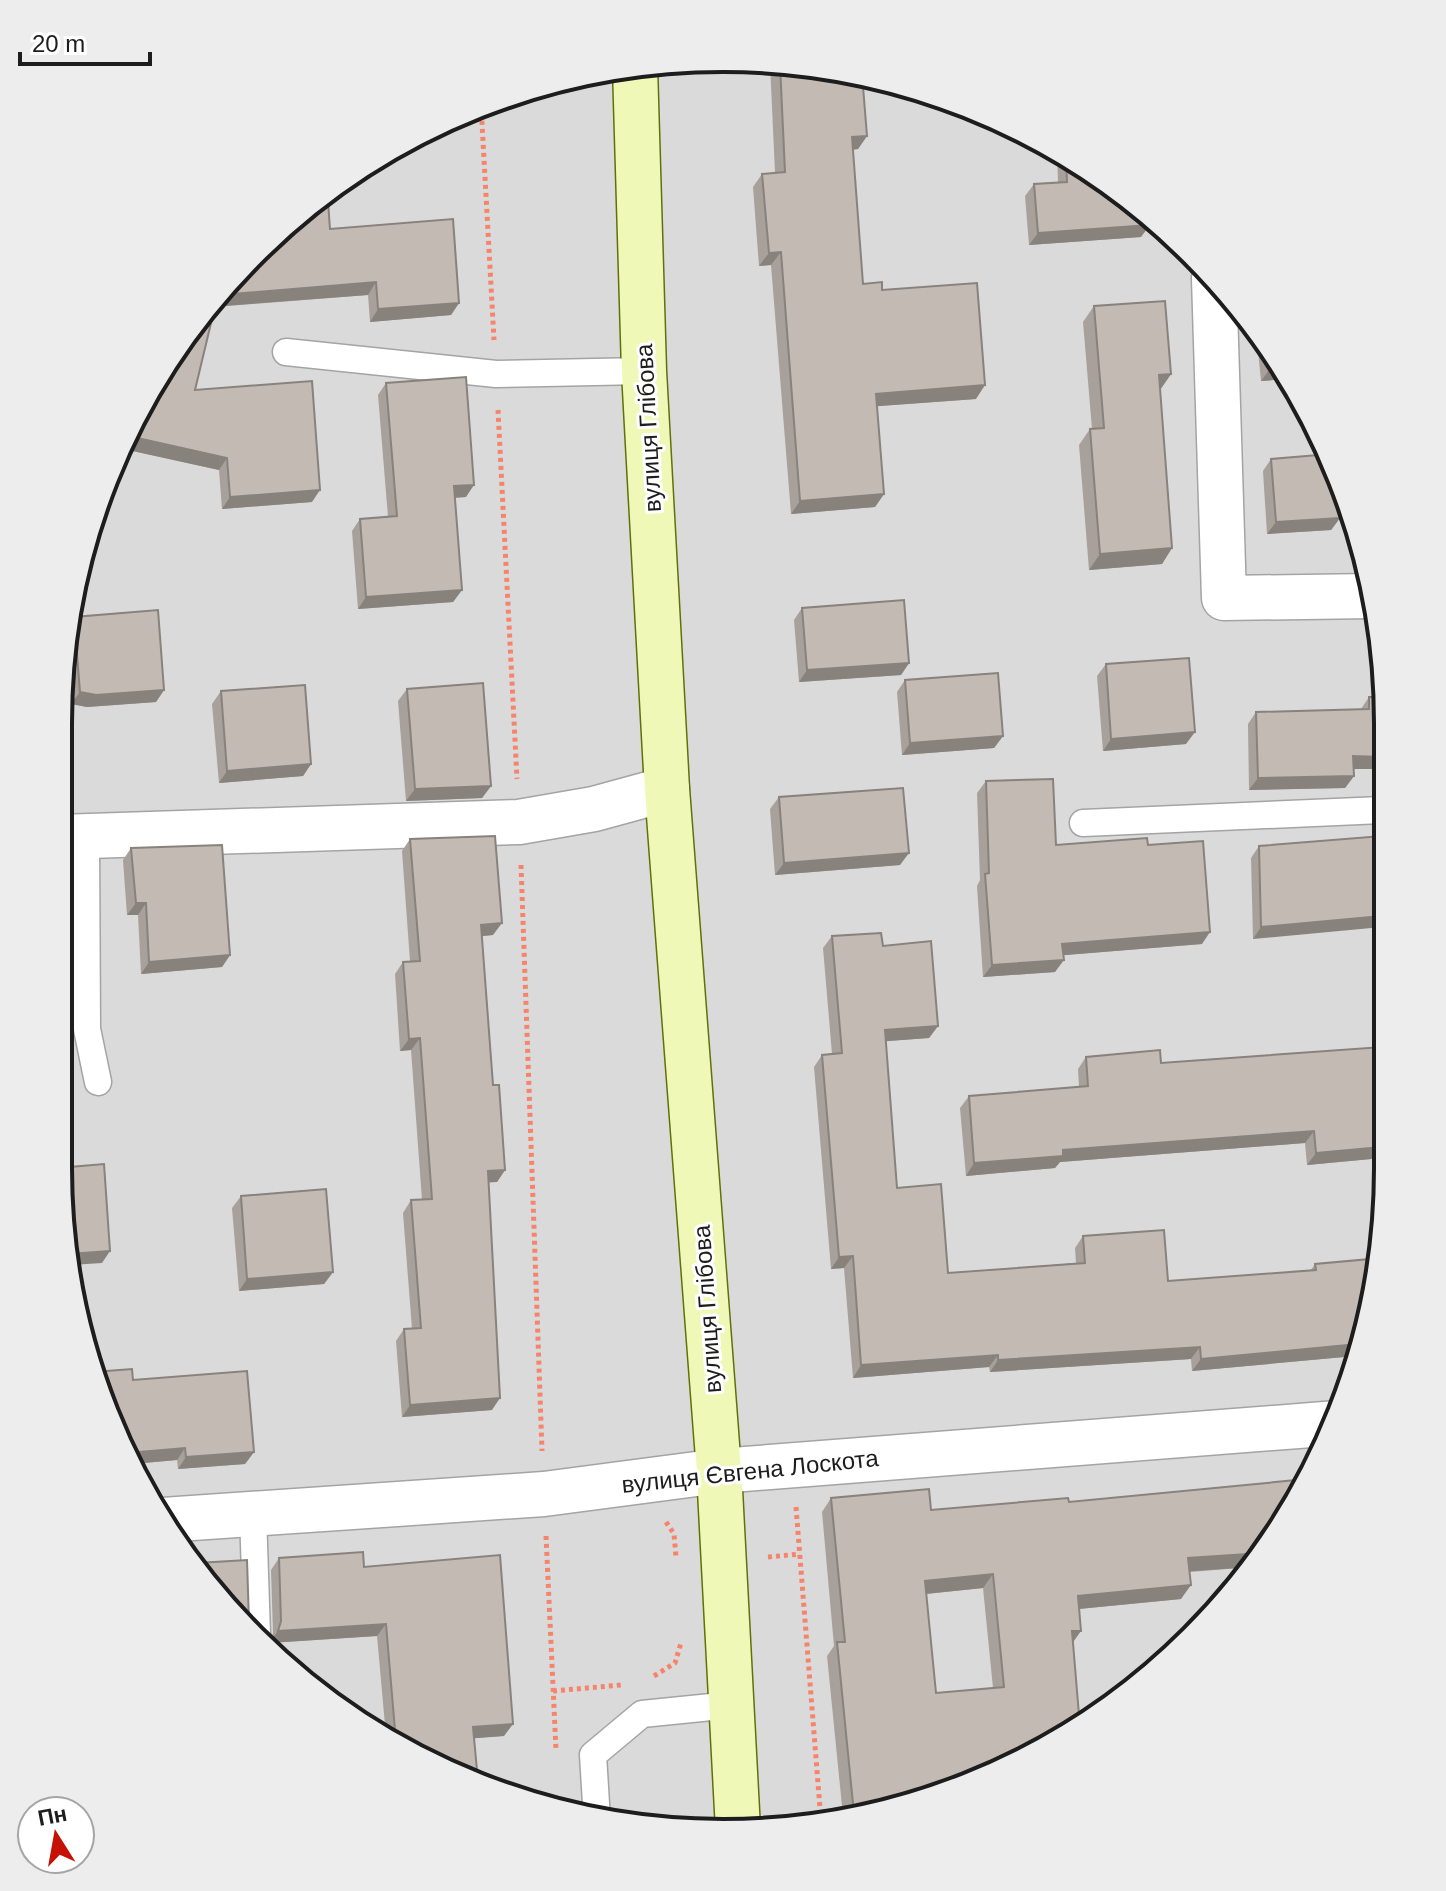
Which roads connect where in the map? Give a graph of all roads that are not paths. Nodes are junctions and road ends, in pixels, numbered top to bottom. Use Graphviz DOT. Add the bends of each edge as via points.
graph roads {
  1 [pos="635,78"];
  2 [pos="1215,297"];
  3 [pos="286,352"];
  4 [pos="644,371"];
  5 [pos="1361,596"];
  6 [pos="667,789"];
  7 [pos="1374,810"];
  8 [pos="1083,823"];
  9 [pos="72,838"];
  10 [pos="98,1082"];
  11 [pos="1321,1424"];
  12 [pos="719,1471"];
  13 [pos="253,1514"];
  14 [pos="175,1519"];
  15 [pos="257,1621"];
  16 [pos="731,1705"];
  17 [pos="596,1806"];
  18 [pos="737,1819"];
  1 -- 4 [label="main road, вулиця Глібова"];
  2 -- 5 [label="street" via="1224,598"];
  3 -- 4 [label="lane" via="496,374"];
  4 -- 6 [label="main road, вулиця Глібова"];
  6 -- 9 [label="street" via="519,822"];
  6 -- 12 [label="main road, вулиця Глібова"];
  7 -- 8 [label="lane"];
  9 -- 10 [label="lane" via="87,1029"];
  11 -- 12 [label="street, вулиця Євгена Лоскота"];
  12 -- 13 [label="street, вулиця Євгена Лоскота" via="544,1494"];
  12 -- 16 [label="main road, вулиця Глібова"];
  13 -- 14 [label="street, вулиця Євгена Лоскота"];
  13 -- 15 [label="lane"];
  16 -- 17 [label="lane" via="642,1714 593,1755"];
  16 -- 18 [label="main road, вулиця Глібова"];
}
